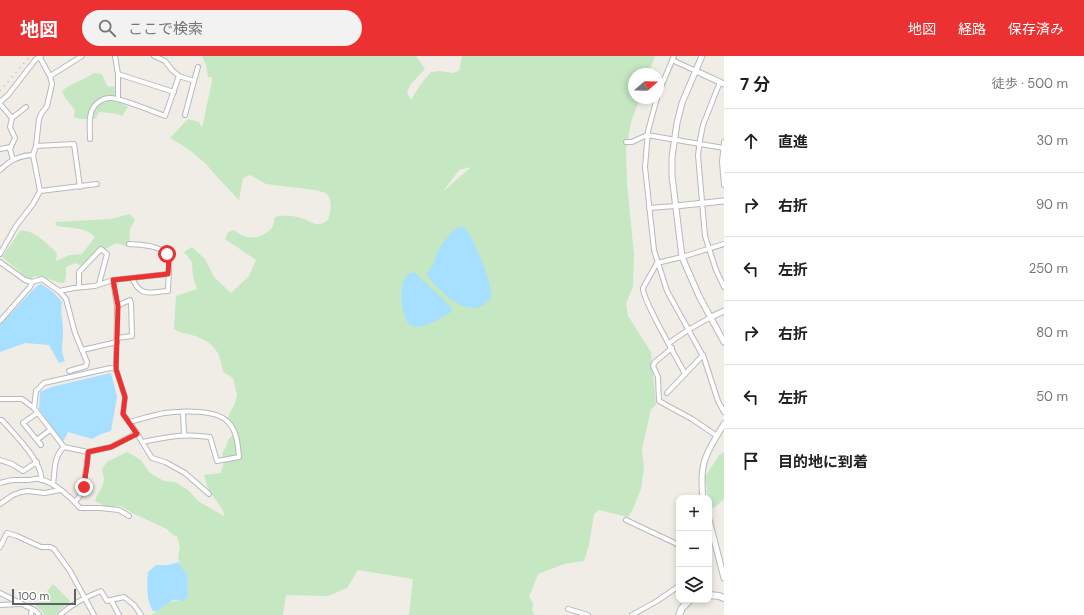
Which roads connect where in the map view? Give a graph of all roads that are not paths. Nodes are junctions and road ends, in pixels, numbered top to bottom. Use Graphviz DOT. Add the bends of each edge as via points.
graph roads {
  1 [pos="82,56"];
  2 [pos="115,56"];
  3 [pos="154,56"];
  4 [pos="163,56"];
  5 [pos="702,56"];
  6 [pos="40,57"];
  7 [pos="673,58"];
  8 [pos="165,61"];
  9 [pos="198,67"];
  10 [pos="696,71"];
  11 [pos="118,74"];
  12 [pos="50,76"];
  13 [pos="179,76"];
  14 [pos="664,80"];
  15 [pos="194,81"];
  16 [pos="722,83"];
  17 [pos="174,92"];
  18 [pos="118,100"];
  19 [pos="0,103"];
  20 [pos="654,104"];
  21 [pos="26,108"];
  22 [pos="185,116"];
  23 [pos="12,118"];
  24 [pos="648,135"];
  25 [pos="90,139"];
  26 [pos="673,139"];
  27 [pos="626,142"];
  28 [pos="724,142"];
  29 [pos="699,144"];
  30 [pos="36,146"];
  31 [pos="11,147"];
  32 [pos="723,148"];
  33 [pos="0,149"];
  34 [pos="33,155"];
  35 [pos="13,160"];
  36 [pos="0,170"];
  37 [pos="97,184"];
  38 [pos="724,185"];
  39 [pos="80,187"];
  40 [pos="40,191"];
  41 [pos="724,200"];
  42 [pos="702,203"];
  43 [pos="675,206"];
  44 [pos="649,208"];
  45 [pos="129,244"];
  46 [pos="724,244"];
  47 [pos="709,248"];
  48 [pos="0,254"];
  49 [pos="682,257"];
  50 [pos="0,262"];
  51 [pos="657,263"];
  52 [pos="168,274"];
  53 [pos="132,278"];
  54 [pos="113,280"];
  55 [pos="32,282"];
  56 [pos="99,284"];
  57 [pos="79,287"];
  58 [pos="724,287"];
  59 [pos="59,291"];
  60 [pos="118,306"];
  61 [pos="724,310"];
  62 [pos="711,317"];
  63 [pos="0,321"];
  64 [pos="688,330"];
  65 [pos="117,340"];
  66 [pos="724,342"];
  67 [pos="669,343"];
  68 [pos="672,348"];
  69 [pos="82,350"];
  70 [pos="703,355"];
  71 [pos="116,369"];
  72 [pos="69,370"];
  73 [pos="685,374"];
  74 [pos="667,393"];
  75 [pos="0,399"];
  76 [pos="34,408"];
  77 [pos="183,412"];
  78 [pos="724,412"];
  79 [pos="38,413"];
  80 [pos="0,420"];
  81 [pos="129,422"];
  82 [pos="724,424"];
  83 [pos="50,430"];
  84 [pos="137,434"];
  85 [pos="184,435"];
  86 [pos="717,436"];
  87 [pos="38,439"];
  88 [pos="142,442"];
  89 [pos="40,445"];
  90 [pos="64,447"];
  91 [pos="88,452"];
  92 [pos="0,460"];
  93 [pos="36,462"];
  94 [pos="41,480"];
  95 [pos="0,483"];
  96 [pos="53,485"];
  97 [pos="60,490"];
  98 [pos="209,494"];
  99 [pos="703,495"];
  100 [pos="75,502"];
  101 [pos="0,504"];
  102 [pos="129,516"];
  103 [pos="626,520"];
  104 [pos="712,531"];
  105 [pos="676,544"];
  106 [pos="0,547"];
  107 [pos="724,578"];
  108 [pos="676,588"];
  109 [pos="0,593"];
  110 [pos="712,594"];
  111 [pos="84,598"];
  112 [pos="724,598"];
  113 [pos="111,600"];
  114 [pos="687,603"];
  115 [pos="20,604"];
  116 [pos="0,605"];
  117 [pos="32,609"];
  118 [pos="568,609"];
  119 [pos="65,613"];
  120 [pos="31,615"];
  121 [pos="40,615"];
  122 [pos="60,615"];
  123 [pos="94,615"];
  124 [pos="119,615"];
  125 [pos="141,615"];
  126 [pos="588,615"];
  127 [pos="632,615"];
  128 [pos="679,615"];
  1 -- 12 [label="street"];
  2 -- 11 [label="street"];
  3 -- 8 [label="street"];
  4 -- 8 [label="street"];
  5 -- 10 [label="street"];
  6 -- 12 [label="street"];
  6 -- 19 [label="street"];
  7 -- 10 [label="street"];
  7 -- 14 [label="street"];
  8 -- 13 [label="street"];
  9 -- 15 [label="street"];
  10 -- 16 [label="street"];
  10 -- 26 [label="street" via="682,103"];
  11 -- 17 [label="street"];
  11 -- 18 [label="street"];
  12 -- 30 [label="street" via="52,84 49,100 39,119"];
  13 -- 15 [label="street"];
  13 -- 17 [label="street"];
  15 -- 22 [label="street"];
  16 -- 29 [label="street" via="703,124"];
  17 -- 18 [label="street" via="165,116"];
  18 -- 25 [label="street" via="108,98 93,108 90,117"];
  19 -- 23 [label="street"];
  20 -- 24 [label="street"];
  21 -- 23 [label="street"];
  23 -- 31 [label="street" via="10,127 15,138"];
  24 -- 26 [label="street"];
  24 -- 27 [label="street"];
  24 -- 44 [label="street" via="645,167"];
  26 -- 29 [label="street"];
  26 -- 43 [label="street" via="672,176"];
  28 -- 32 [label="street"];
  29 -- 32 [label="street"];
  29 -- 42 [label="street"];
  30 -- 34 [label="street"];
  30 -- 39 [label="street" via="74,144"];
  31 -- 33 [label="street"];
  31 -- 35 [label="street"];
  32 -- 38 [label="street"];
  34 -- 35 [label="street"];
  34 -- 40 [label="street"];
  35 -- 36 [label="street"];
  37 -- 39 [label="street"];
  39 -- 40 [label="street"];
  40 -- 48 [label="street"];
  41 -- 42 [label="street"];
  42 -- 43 [label="street"];
  42 -- 47 [label="street" via="704,236"];
  43 -- 44 [label="street"];
  43 -- 49 [label="street"];
  44 -- 51 [label="street"];
  45 -- 52 [label="street" via="147,245 164,251 169,259"];
  46 -- 47 [label="street"];
  47 -- 49 [label="street"];
  47 -- 58 [label="street"];
  49 -- 51 [label="street"];
  49 -- 62 [label="street"];
  50 -- 55 [label="street"];
  51 -- 64 [label="street" via="667,291"];
  51 -- 67 [label="street" via="643,290 648,305"];
  52 -- 53 [label="street"];
  52 -- 53 [label="street" via="168,291 140,291"];
  53 -- 54 [label="street"];
  54 -- 56 [label="street"];
  54 -- 60 [label="street"];
  55 -- 59 [label="street" via="42,279"];
  55 -- 63 [label="street"];
  56 -- 57 [label="street"];
  56 -- 57 [label="street" via="107,254 101,249 79,272"];
  57 -- 59 [label="street"];
  59 -- 69 [label="street" via="66,299"];
  60 -- 65 [label="street"];
  60 -- 65 [label="street" via="130,300 132,304 132,336"];
  61 -- 62 [label="street"];
  62 -- 64 [label="street"];
  62 -- 66 [label="street"];
  64 -- 67 [label="street"];
  64 -- 70 [label="street"];
  65 -- 69 [label="street"];
  65 -- 71 [label="street"];
  67 -- 68 [label="street"];
  68 -- 73 [label="street"];
  68 -- 86 [label="street" via="654,362 659,401"];
  69 -- 72 [label="street" via="86,366"];
  70 -- 73 [label="street"];
  70 -- 78 [label="street"];
  71 -- 76 [label="street" via="110,368 44,383 36,391"];
  71 -- 81 [label="street" via="125,397 123,414"];
  73 -- 74 [label="street"];
  75 -- 76 [label="street" via="22,399"];
  76 -- 79 [label="street"];
  77 -- 81 [label="street" via="166,413"];
  77 -- 85 [label="street"];
  77 -- 85 [label="street" via="209,413 228,421 238,442 239,456 217,461 210,437"];
  79 -- 83 [label="street"];
  79 -- 89 [label="street" via="23,424"];
  80 -- 93 [label="street"];
  81 -- 84 [label="street"];
  82 -- 86 [label="street"];
  83 -- 87 [label="street"];
  83 -- 90 [label="street"];
  84 -- 88 [label="street"];
  84 -- 91 [label="street" via="111,447"];
  85 -- 88 [label="street"];
  86 -- 99 [label="street" via="702,466"];
  88 -- 98 [label="street" via="152,458 185,473"];
  90 -- 91 [label="street"];
  90 -- 96 [label="street" via="56,458"];
  91 -- 100 [label="street" via="84,487"];
  92 -- 93 [label="street" via="23,471"];
  93 -- 94 [label="street" via="42,475"];
  94 -- 95 [label="street" via="13,479"];
  94 -- 96 [label="street"];
  96 -- 97 [label="street"];
  97 -- 100 [label="street"];
  97 -- 101 [label="street" via="45,493 21,492"];
  100 -- 102 [label="street" via="80,508 120,510"];
  103 -- 105 [label="street"];
  104 -- 107 [label="street"];
  106 -- 111 [label="street" via="7,533 41,547 54,549 70,571"];
  108 -- 127 [label="street"];
  109 -- 115 [label="street"];
  110 -- 112 [label="main road"];
  111 -- 113 [label="street" via="101,591 107,601"];
  111 -- 119 [label="street" via="74,603"];
  111 -- 123 [label="street"];
  113 -- 124 [label="street"];
  113 -- 125 [label="street" via="124,597"];
  114 -- 128 [label="main road"];
  115 -- 116 [label="street"];
  115 -- 117 [label="street"];
  117 -- 120 [label="street"];
  117 -- 121 [label="street"];
  118 -- 126 [label="street"];
  119 -- 122 [label="street"];
}
